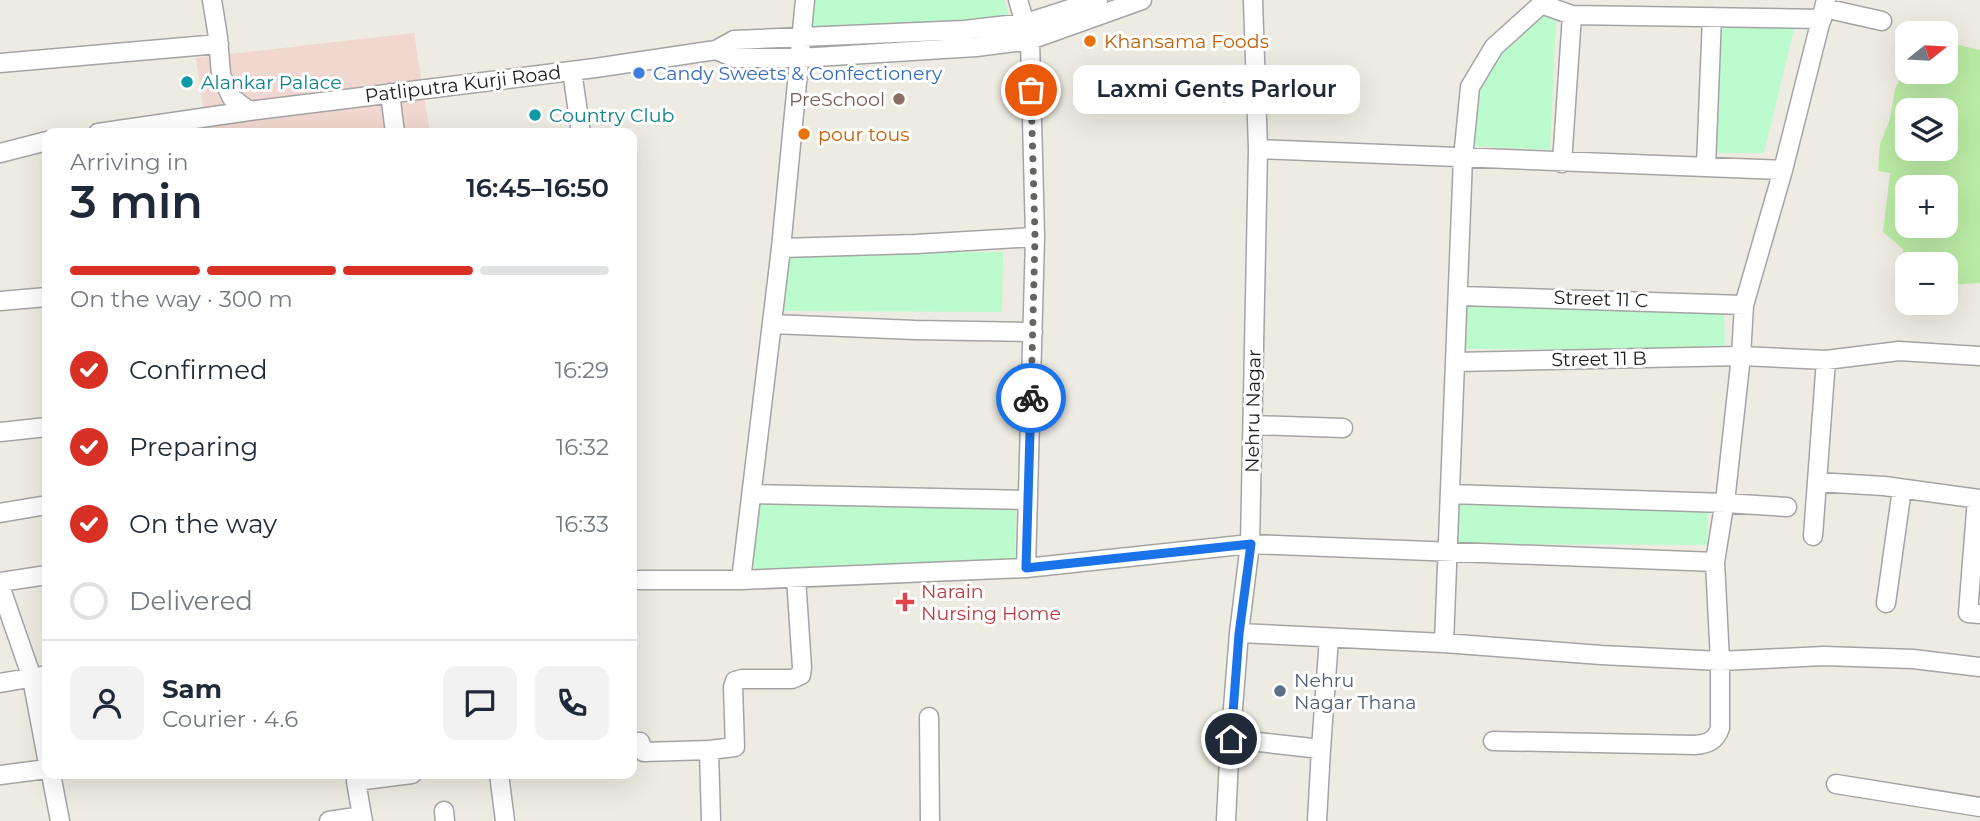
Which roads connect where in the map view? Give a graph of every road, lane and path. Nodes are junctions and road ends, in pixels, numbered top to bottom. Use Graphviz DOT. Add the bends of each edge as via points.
graph roads {
  1 [pos="212,0"];
  2 [pos="805,0"];
  3 [pos="1018,0"];
  4 [pos="1098,0"];
  5 [pos="1142,0"];
  6 [pos="1253,0"];
  7 [pos="1544,2"];
  8 [pos="1824,9"];
  9 [pos="1572,15"];
  10 [pos="1712,17"];
  11 [pos="1882,21"];
  12 [pos="1028,32"];
  13 [pos="802,38"];
  14 [pos="219,44"];
  15 [pos="716,50"];
  16 [pos="800,58"];
  17 [pos="0,63"];
  18 [pos="572,71"];
  19 [pos="390,93"];
  20 [pos="249,111"];
  21 [pos="132,128"];
  22 [pos="395,128"];
  23 [pos="581,128"];
  24 [pos="42,142"];
  25 [pos="1258,149"];
  26 [pos="0,153"];
  27 [pos="1463,158"];
  28 [pos="1562,163"];
  29 [pos="1706,166"];
  30 [pos="1783,170"];
  31 [pos="1035,237"];
  32 [pos="781,248"];
  33 [pos="1459,296"];
  34 [pos="42,298"];
  35 [pos="0,301"];
  36 [pos="1744,305"];
  37 [pos="772,324"];
  38 [pos="1033,332"];
  39 [pos="1741,356"];
  40 [pos="1980,356"];
  41 [pos="1826,360"];
  42 [pos="1456,362"];
  43 [pos="1253,425"];
  44 [pos="42,428"];
  45 [pos="1343,428"];
  46 [pos="0,432"];
  47 [pos="1817,482"];
  48 [pos="1902,489"];
  49 [pos="752,494"];
  50 [pos="1451,494"];
  51 [pos="1978,499"];
  52 [pos="1027,500"];
  53 [pos="1725,503"];
  54 [pos="42,506"];
  55 [pos="1787,507"];
  56 [pos="0,513"];
  57 [pos="1813,536"];
  58 [pos="1251,544"];
  59 [pos="1447,550"];
  60 [pos="1715,562"];
  61 [pos="1026,568"];
  62 [pos="42,576"];
  63 [pos="796,578"];
  64 [pos="637,580"];
  65 [pos="741,580"];
  66 [pos="0,584"];
  67 [pos="1886,603"];
  68 [pos="1980,614"];
  69 [pos="1239,634"];
  70 [pos="1329,638"];
  71 [pos="1444,642"];
  72 [pos="1720,661"];
  73 [pos="1980,667"];
  74 [pos="39,676"];
  75 [pos="0,683"];
  76 [pos="42,707"];
  77 [pos="929,717"];
  78 [pos="1231,739"];
  79 [pos="1493,741"];
  80 [pos="637,742"];
  81 [pos="1321,749"];
  82 [pos="709,750"];
  83 [pos="42,770"];
  84 [pos="0,775"];
  85 [pos="52,779"];
  86 [pos="372,779"];
  87 [pos="500,779"];
  88 [pos="1836,784"];
  89 [pos="1980,807"];
  90 [pos="363,819"];
  91 [pos="59,821"];
  92 [pos="329,821"];
  93 [pos="505,821"];
  94 [pos="712,821"];
  95 [pos="930,821"];
  96 [pos="1226,821"];
  97 [pos="1317,821"];
  1 -- 14 [label="street"];
  2 -- 13 [label="street"];
  3 -- 12 [label="street"];
  4 -- 12 [label="street, Patliputra Kurji Road"];
  5 -- 12 [label="street, Patliputra Kurji Road"];
  6 -- 25 [label="street, Nehru Nagar"];
  7 -- 9 [label="street"];
  7 -- 27 [label="street" via="1494,47 1471,86"];
  8 -- 10 [label="street"];
  8 -- 11 [label="street"];
  8 -- 30 [label="street"];
  9 -- 10 [label="street"];
  9 -- 28 [label="street"];
  10 -- 29 [label="street"];
  12 -- 13 [label="street, Patliputra Kurji Road" via="964,30"];
  12 -- 16 [label="street, Patliputra Kurji Road" via="976,47"];
  12 -- 31 [label="street"];
  13 -- 15 [label="street, Patliputra Kurji Road" via="734,40"];
  13 -- 16 [label="street"];
  14 -- 17 [label="street"];
  14 -- 20 [label="street" via="221,75 232,99"];
  15 -- 16 [label="street, Patliputra Kurji Road" via="735,58"];
  15 -- 18 [label="street, Patliputra Kurji Road"];
  16 -- 32 [label="street"];
  18 -- 19 [label="street, Patliputra Kurji Road"];
  18 -- 23 [label="street"];
  19 -- 20 [label="street, Patliputra Kurji Road"];
  19 -- 22 [label="street"];
  20 -- 21 [label="street, Patliputra Kurji Road"];
  24 -- 26 [label="street"];
  25 -- 27 [label="street"];
  25 -- 43 [label="street, Nehru Nagar"];
  27 -- 28 [label="street"];
  27 -- 33 [label="street"];
  28 -- 29 [label="street"];
  29 -- 30 [label="street"];
  30 -- 36 [label="street"];
  31 -- 32 [label="street"];
  31 -- 38 [label="street"];
  32 -- 37 [label="street"];
  33 -- 36 [label="street, Street 11 C"];
  33 -- 42 [label="street"];
  34 -- 35 [label="street"];
  36 -- 39 [label="street"];
  37 -- 38 [label="street"];
  37 -- 49 [label="street"];
  38 -- 52 [label="street"];
  39 -- 41 [label="street, Street 11 B"];
  39 -- 42 [label="street, Street 11 B"];
  39 -- 53 [label="street"];
  40 -- 41 [label="street, Street 11 B" via="1899,351"];
  41 -- 47 [label="street"];
  42 -- 50 [label="street"];
  43 -- 45 [label="street"];
  43 -- 58 [label="street, Nehru Nagar"];
  44 -- 46 [label="street"];
  47 -- 48 [label="street"];
  47 -- 57 [label="street"];
  48 -- 51 [label="street"];
  48 -- 67 [label="street"];
  49 -- 52 [label="street"];
  49 -- 65 [label="street"];
  50 -- 53 [label="street"];
  50 -- 59 [label="street"];
  51 -- 68 [label="street" via="1968,613"];
  52 -- 61 [label="street"];
  53 -- 55 [label="street"];
  53 -- 60 [label="street"];
  54 -- 56 [label="street"];
  58 -- 59 [label="street"];
  58 -- 61 [label="street"];
  58 -- 69 [label="street, Nehru Nagar"];
  59 -- 60 [label="street"];
  59 -- 71 [label="street"];
  60 -- 72 [label="street"];
  61 -- 63 [label="street"];
  62 -- 66 [label="street"];
  63 -- 65 [label="street"];
  63 -- 82 [label="street" via="801,676 735,681 735,747"];
  64 -- 65 [label="street"];
  66 -- 74 [label="street"];
  69 -- 70 [label="street"];
  69 -- 78 [label="street, Nehru Nagar"];
  70 -- 71 [label="street"];
  70 -- 81 [label="street"];
  71 -- 72 [label="street"];
  72 -- 73 [label="street" via="1824,656"];
  72 -- 79 [label="street" via="1720,728 1713,741 1705,744"];
  74 -- 75 [label="street"];
  74 -- 76 [label="street"];
  77 -- 95 [label="street"];
  78 -- 81 [label="street"];
  78 -- 96 [label="street, Nehru Nagar"];
  80 -- 82 [label="street" via="644,752"];
  81 -- 97 [label="street"];
  82 -- 94 [label="street"];
  83 -- 84 [label="street"];
  85 -- 91 [label="street"];
  86 -- 90 [label="street" via="356,781"];
  87 -- 93 [label="street"];
  88 -- 89 [label="street"];
  90 -- 92 [label="street"];
}
